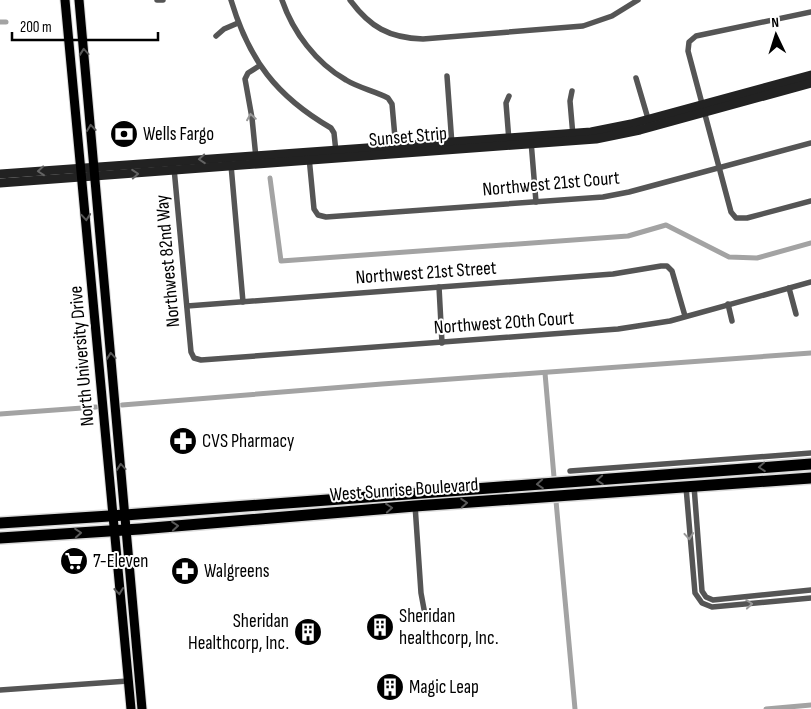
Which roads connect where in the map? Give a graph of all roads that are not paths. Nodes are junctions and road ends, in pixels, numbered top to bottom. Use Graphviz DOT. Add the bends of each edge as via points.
graph roads {
  1 [pos="65,0"];
  2 [pos="80,0"];
  3 [pos="157,0"];
  4 [pos="163,0"];
  5 [pos="231,0"];
  6 [pos="282,0"];
  7 [pos="350,0"];
  8 [pos="638,0"];
  9 [pos="811,12"];
  10 [pos="67,22"];
  11 [pos="238,23"];
  12 [pos="82,30"];
  13 [pos="216,36"];
  14 [pos="259,66"];
  15 [pos="811,75"];
  16 [pos="447,76"];
  17 [pos="636,78"];
  18 [pos="811,83"];
  19 [pos="572,91"];
  20 [pos="509,96"];
  21 [pos="704,109"];
  22 [pos="649,123"];
  23 [pos="573,137"];
  24 [pos="531,140"];
  25 [pos="509,142"];
  26 [pos="811,143"];
  27 [pos="452,146"];
  28 [pos="396,150"];
  29 [pos="336,155"];
  30 [pos="309,157"];
  31 [pos="256,160"];
  32 [pos="231,162"];
  33 [pos="174,166"];
  34 [pos="719,168"];
  35 [pos="82,172"];
  36 [pos="95,172"];
  37 [pos="0,174"];
  38 [pos="0,183"];
  39 [pos="811,201"];
  40 [pos="536,202"];
  41 [pos="811,282"];
  42 [pos="439,287"];
  43 [pos="789,288"];
  44 [pos="243,302"];
  45 [pos="728,304"];
  46 [pos="187,306"];
  47 [pos="796,314"];
  48 [pos="685,316"];
  49 [pos="732,320"];
  50 [pos="442,343"];
  51 [pos="194,358"];
  52 [pos="811,453"];
  53 [pos="689,462"];
  54 [pos="811,464"];
  55 [pos="570,470"];
  56 [pos="686,473"];
  57 [pos="811,478"];
  58 [pos="690,487"];
  59 [pos="669,489"];
  60 [pos="411,493"];
  61 [pos="415,506"];
  62 [pos="125,515"];
  63 [pos="112,516"];
  64 [pos="0,523"];
  65 [pos="127,530"];
  66 [pos="114,531"];
  67 [pos="0,538"];
  68 [pos="811,590"];
  69 [pos="811,598"];
  70 [pos="426,620"];
  71 [pos="126,662"];
  72 [pos="140,677"];
  73 [pos="128,680"];
  74 [pos="0,690"];
  75 [pos="141,691"];
  76 [pos="131,709"];
  77 [pos="142,709"];
  1 -- 10 [label="main road, North University Drive"];
  2 -- 12 [label="main road, North University Drive"];
  3 -- 4 [label="street"];
  5 -- 11 [label="street"];
  6 -- 28 [label="street" via="291,23 327,67 345,80 388,98 392,104"];
  7 -- 8 [label="street" via="359,13 388,34 423,40 582,26 612,16"];
  9 -- 21 [label="street" via="696,36 689,42 688,51"];
  10 -- 12 [label="main road"];
  10 -- 35 [label="main road, North University Drive"];
  11 -- 13 [label="street"];
  11 -- 14 [label="street"];
  36 -- 12 [label="main road, North University Drive, one-way"];
  14 -- 29 [label="street" via="291,101 331,128"];
  31 -- 14 [label="street, one-way" via="245,79"];
  15 -- 21 [label="street, Sunset Strip"];
  16 -- 27 [label="street"];
  17 -- 22 [label="street"];
  18 -- 21 [label="street, Sunset Strip"];
  19 -- 23 [label="street"];
  20 -- 25 [label="street" via="506,104"];
  21 -- 22 [label="street, Sunset Strip"];
  21 -- 34 [label="street"];
  22 -- 23 [label="street, Sunset Strip"];
  23 -- 24 [label="street, Sunset Strip"];
  24 -- 25 [label="street, Sunset Strip"];
  24 -- 40 [label="street"];
  25 -- 27 [label="street, Sunset Strip"];
  26 -- 34 [label="street, Northwest 21st Court"];
  27 -- 28 [label="street, Sunset Strip"];
  28 -- 29 [label="street, Sunset Strip"];
  29 -- 30 [label="street, Sunset Strip"];
  30 -- 31 [label="street, Sunset Strip"];
  30 -- 40 [label="street, Northwest 21st Court" via="314,209 318,215 326,217"];
  31 -- 32 [label="street, Sunset Strip"];
  32 -- 33 [label="street, Sunset Strip"];
  32 -- 44 [label="street"];
  33 -- 36 [label="street, Sunset Strip"];
  33 -- 46 [label="street, Northwest 82nd Way"];
  34 -- 39 [label="street" via="731,212 736,218"];
  34 -- 40 [label="street, Northwest 21st Court" via="620,194"];
  35 -- 36 [label="street, Sunset Strip"];
  35 -- 37 [label="street, Sunset Strip, one-way"];
  35 -- 38 [label="street, Sunset Strip"];
  35 -- 63 [label="main road, North University Drive, one-way"];
  62 -- 36 [label="main road, North University Drive, one-way"];
  41 -- 43 [label="street, Northwest 20th Court"];
  42 -- 44 [label="street, Northwest 21st Street"];
  42 -- 48 [label="street, Northwest 21st Street" via="613,274 666,266 672,271"];
  42 -- 50 [label="street"];
  43 -- 45 [label="street, Northwest 20th Court"];
  43 -- 47 [label="street"];
  44 -- 46 [label="street, Northwest 21st Street"];
  45 -- 48 [label="street, Northwest 20th Court"];
  45 -- 49 [label="street"];
  46 -- 51 [label="street, Northwest 82nd Way"];
  48 -- 50 [label="street, Northwest 20th Court" via="618,329"];
  50 -- 51 [label="street, Northwest 20th Court"];
  52 -- 53 [label="street"];
  53 -- 55 [label="street"];
  53 -- 56 [label="street"];
  54 -- 56 [label="highway, West Sunrise Boulevard, one-way"];
  56 -- 59 [label="highway"];
  56 -- 60 [label="highway, West Sunrise Boulevard, one-way"];
  57 -- 58 [label="highway, West Sunrise Boulevard"];
  58 -- 59 [label="highway, West Sunrise Boulevard"];
  58 -- 68 [label="street" via="702,591 706,596 712,600"];
  58 -- 69 [label="street, one-way" via="695,593 702,603 712,607"];
  61 -- 59 [label="highway, West Sunrise Boulevard, one-way"];
  60 -- 61 [label="street"];
  60 -- 62 [label="highway, West Sunrise Boulevard"];
  65 -- 61 [label="highway, West Sunrise Boulevard, one-way"];
  61 -- 70 [label="street"];
  62 -- 63 [label="highway, West Sunrise Boulevard"];
  62 -- 65 [label="main road, North University Drive"];
  63 -- 64 [label="highway, West Sunrise Boulevard"];
  63 -- 66 [label="main road, North University Drive"];
  65 -- 66 [label="highway, West Sunrise Boulevard"];
  65 -- 72 [label="main road, North University Drive"];
  67 -- 66 [label="highway, West Sunrise Boulevard, one-way"];
  66 -- 71 [label="main road, North University Drive, one-way"];
  71 -- 72 [label="main road" via="133,674"];
  71 -- 73 [label="main road, North University Drive"];
  72 -- 75 [label="main road, North University Drive"];
  73 -- 74 [label="street"];
  73 -- 75 [label="main road"];
  73 -- 76 [label="main road, North University Drive"];
  75 -- 77 [label="main road, North University Drive"];
}
